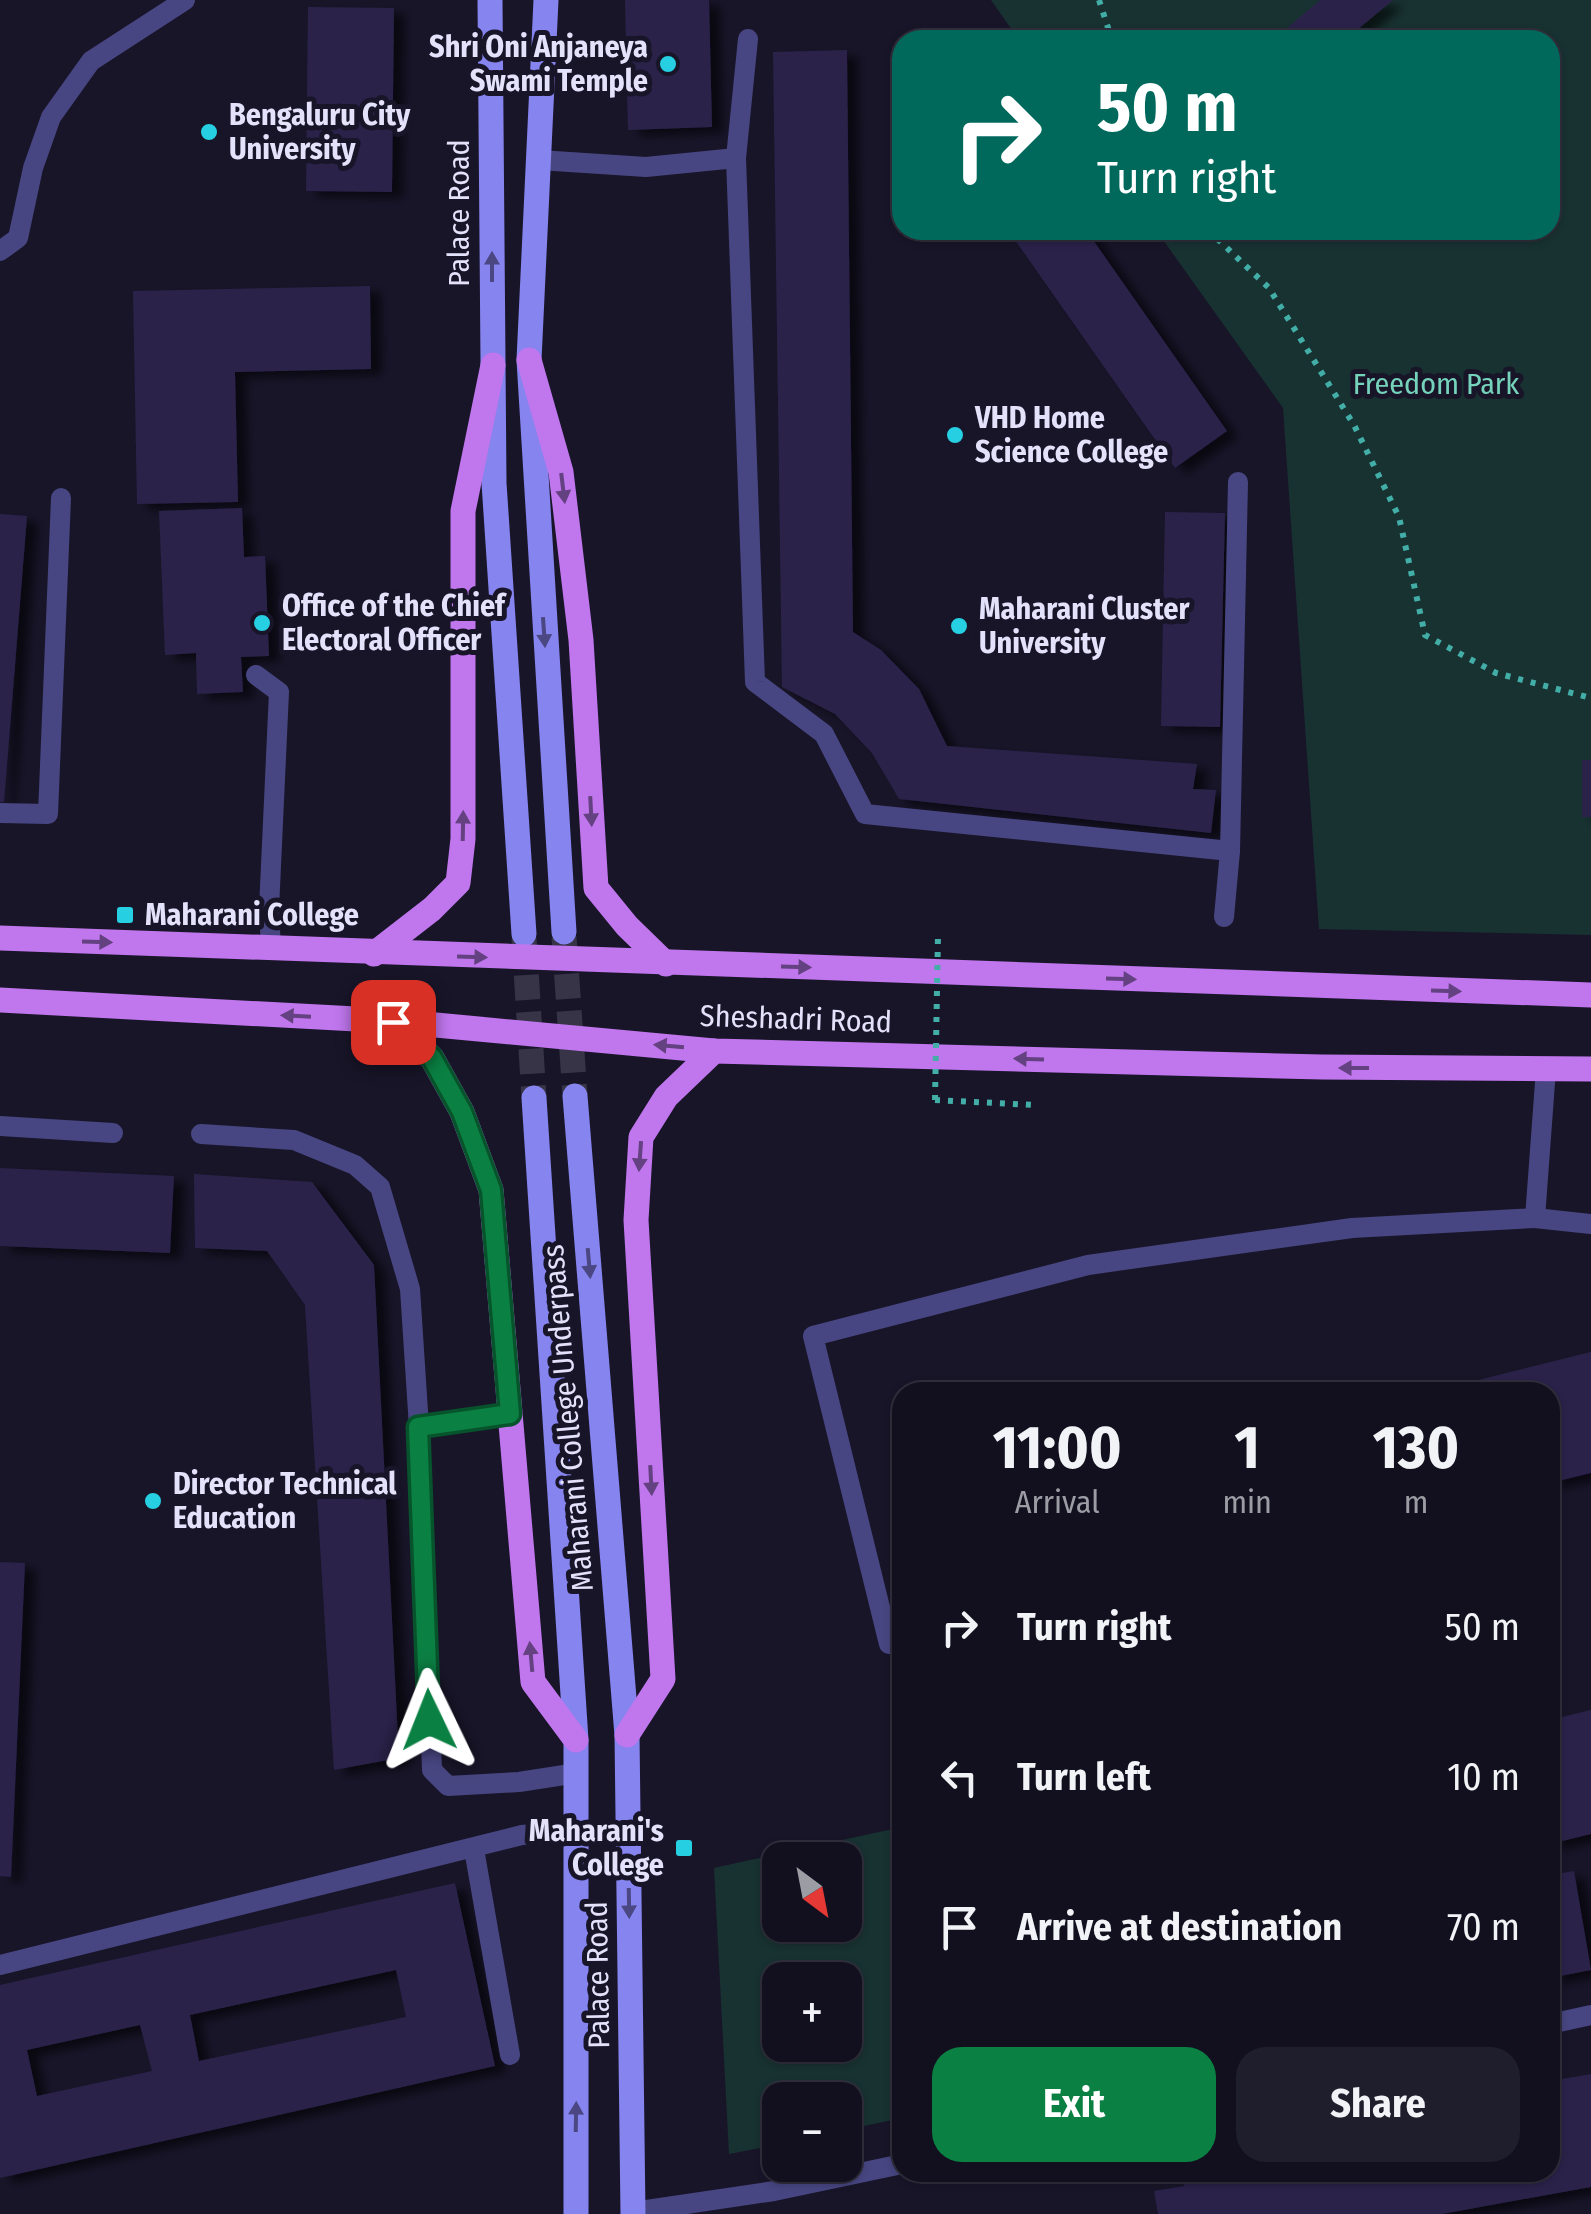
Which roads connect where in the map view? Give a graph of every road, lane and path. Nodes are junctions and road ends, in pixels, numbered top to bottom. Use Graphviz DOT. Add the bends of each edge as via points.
graph roads {
  1 [pos="185,0"];
  2 [pos="490,0"];
  3 [pos="546,0"];
  4 [pos="1098,0"];
  5 [pos="1108,30"];
  6 [pos="748,39"];
  7 [pos="736,158"];
  8 [pos="540,160"];
  9 [pos="1219,240"];
  10 [pos="0,251"];
  11 [pos="530,360"];
  12 [pos="493,365"];
  13 [pos="1238,482"];
  14 [pos="61,498"];
  15 [pos="256,676"];
  16 [pos="1591,698"];
  17 [pos="0,812"];
  18 [pos="1230,850"];
  19 [pos="1224,917"];
  20 [pos="564,932"];
  21 [pos="524,934"];
  22 [pos="938,935"];
  23 [pos="0,938"];
  24 [pos="271,949"];
  25 [pos="374,954"];
  26 [pos="666,964"];
  27 [pos="1591,995"];
  28 [pos="0,1000"];
  29 [pos="393,1022"];
  30 [pos="714,1050"];
  31 [pos="1546,1069"];
  32 [pos="1591,1069"];
  33 [pos="575,1096"];
  34 [pos="534,1098"];
  35 [pos="1035,1105"];
  36 [pos="0,1126"];
  37 [pos="113,1133"];
  38 [pos="201,1134"];
  39 [pos="1535,1218"];
  40 [pos="1591,1224"];
  41 [pos="510,1414"];
  42 [pos="418,1427"];
  43 [pos="889,1644"];
  44 [pos="626,1735"];
  45 [pos="576,1740"];
  46 [pos="576,1773"];
  47 [pos="576,1830"];
  48 [pos="474,1849"];
  49 [pos="0,1965"];
  50 [pos="1591,2016"];
  51 [pos="1560,2022"];
  52 [pos="510,2055"];
  53 [pos="892,2166"];
  54 [pos="633,2213"];
  55 [pos="576,2214"];
  1 -- 10 [label="lane" via="92,61 51,118 18,238"];
  12 -- 2 [label="main road, Palace Road, one-way"];
  3 -- 8 [label="main road"];
  4 -- 5 [label="path"];
  6 -- 7 [label="lane"];
  7 -- 8 [label="lane" via="646,167"];
  7 -- 18 [label="lane" via="755,682 824,734 865,814"];
  8 -- 11 [label="main road"];
  9 -- 16 [label="path" via="1269,288 1354,425 1398,517 1424,635 1496,672"];
  11 -- 20 [label="main road, one-way"];
  11 -- 26 [label="main road, one-way" via="561,472 581,640 596,888"];
  12 -- 21 [label="main road" via="494,483"];
  25 -- 12 [label="main road, one-way" via="458,883 464,511"];
  13 -- 18 [label="lane"];
  14 -- 17 [label="lane" via="48,814"];
  15 -- 24 [label="lane" via="279,692"];
  18 -- 19 [label="lane"];
  22 -- 35 [label="path, bridge" via="935,1100"];
  23 -- 24 [label="main road, Sheshadri Road, one-way"];
  24 -- 25 [label="main road, Sheshadri Road"];
  25 -- 26 [label="main road, Sheshadri Road, one-way"];
  26 -- 27 [label="main road, Sheshadri Road, one-way"];
  29 -- 28 [label="main road, Sheshadri Road, one-way"];
  30 -- 29 [label="main road, Sheshadri Road, one-way"];
  29 -- 41 [label="main road" via="432,1058 462,1112 491,1190"];
  31 -- 30 [label="main road, Sheshadri Road, one-way"];
  30 -- 44 [label="main road, one-way" via="666,1097 641,1137 636,1220 663,1679"];
  31 -- 32 [label="main road, Sheshadri Road"];
  31 -- 39 [label="lane"];
  33 -- 44 [label="main road, Maharani College Underpass, one-way"];
  34 -- 45 [label="main road, Maharani College Underpass"];
  36 -- 37 [label="lane"];
  38 -- 42 [label="lane" via="294,1140 355,1165 380,1187 410,1288"];
  39 -- 40 [label="lane"];
  39 -- 43 [label="lane" via="1352,1228 1088,1265 813,1336"];
  41 -- 42 [label="lane"];
  45 -- 41 [label="main road, one-way" via="533,1682"];
  42 -- 46 [label="lane" via="432,1770 448,1786"];
  44 -- 54 [label="main road, Palace Road, one-way"];
  45 -- 46 [label="main road, Palace Road"];
  46 -- 47 [label="main road, Palace Road"];
  47 -- 48 [label="lane"];
  55 -- 47 [label="main road, Palace Road, one-way"];
  48 -- 49 [label="lane"];
  48 -- 52 [label="lane"];
  50 -- 51 [label="lane"];
  53 -- 54 [label="lane"];
}
